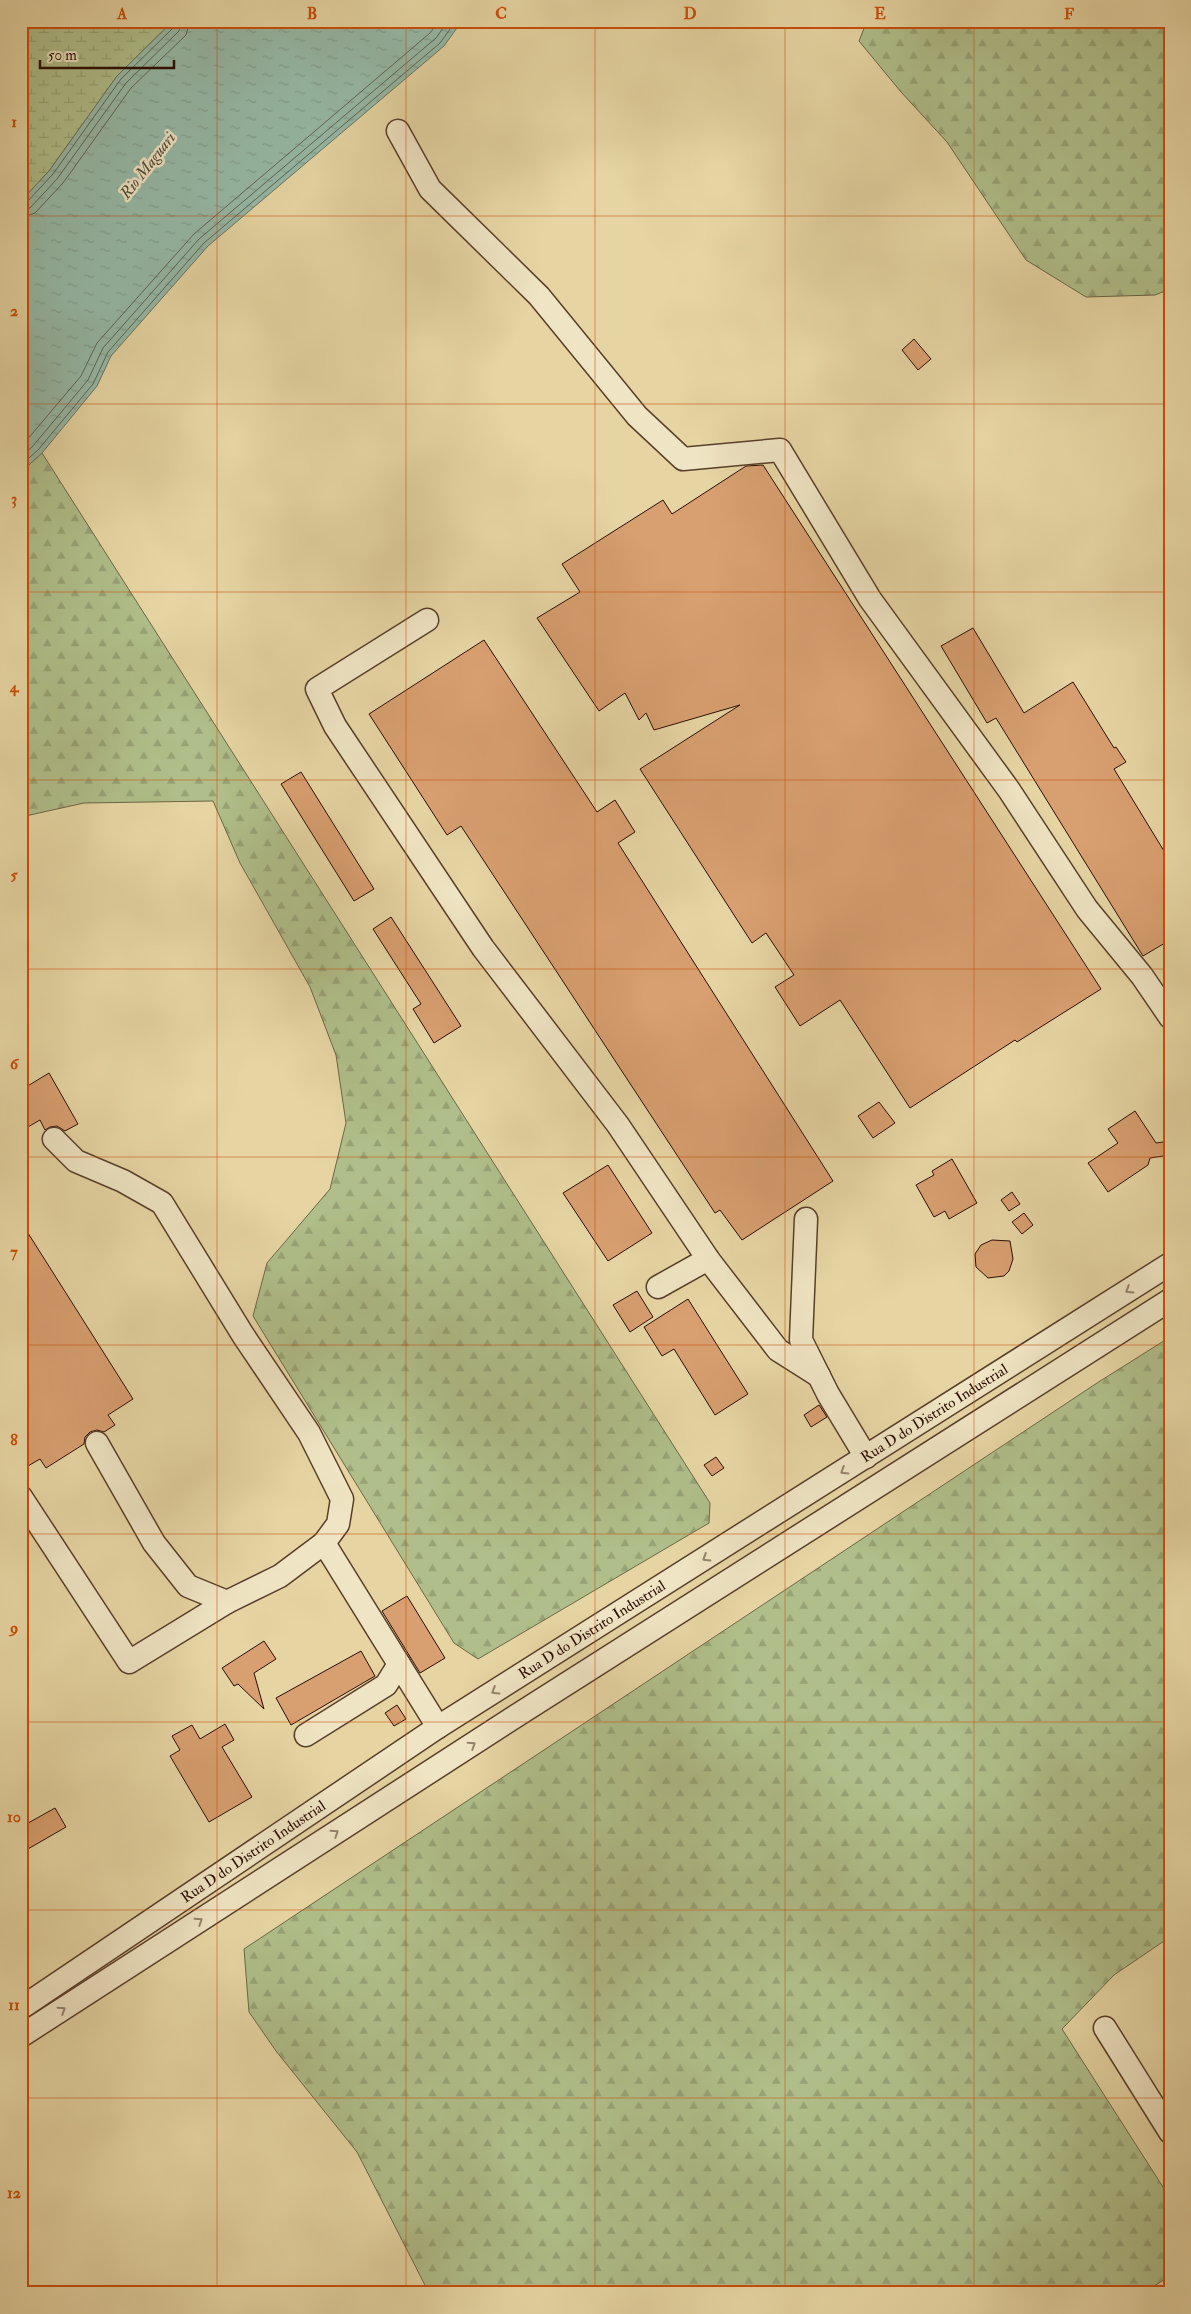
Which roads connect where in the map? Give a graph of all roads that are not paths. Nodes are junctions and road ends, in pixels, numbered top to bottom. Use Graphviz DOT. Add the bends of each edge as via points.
graph roads {
  1 [pos="398,131"];
  2 [pos="427,620"];
  3 [pos="1170,1017"];
  4 [pos="54,1139"];
  5 [pos="806,1218"];
  6 [pos="708,1259"];
  7 [pos="1170,1264"];
  8 [pos="658,1287"];
  9 [pos="1170,1300"];
  10 [pos="819,1376"];
  11 [pos="96,1443"];
  12 [pos="866,1457"];
  13 [pos="21,1497"];
  14 [pos="324,1543"];
  15 [pos="227,1602"];
  16 [pos="400,1664"];
  17 [pos="438,1727"];
  18 [pos="306,1735"];
  19 [pos="21,2008"];
  20 [pos="1106,2028"];
  21 [pos="21,2036"];
  22 [pos="1170,2132"];
  1 -- 3 [label="street" via="430,189 539,296 637,416 682,458 780,450 870,599 1009,790 1087,909 1142,976"];
  2 -- 6 [label="street" via="317,688 335,726 483,948 618,1125"];
  4 -- 14 [label="street" via="76,1161 123,1181 162,1203 243,1336 309,1433 342,1498 338,1524"];
  5 -- 10 [label="street" via="801,1340"];
  6 -- 8 [label="street"];
  6 -- 10 [label="street" via="778,1350"];
  7 -- 12 [label="street, Rua D do Distrito Industrial, one-way"];
  21 -- 9 [label="street, Rua D do Distrito Industrial, one-way"];
  10 -- 12 [label="street"];
  11 -- 15 [label="street" via="154,1543 188,1586"];
  12 -- 17 [label="street, Rua D do Distrito Industrial, one-way"];
  13 -- 15 [label="street" via="129,1662"];
  14 -- 15 [label="street" via="280,1576"];
  14 -- 16 [label="street"];
  16 -- 17 [label="street"];
  16 -- 18 [label="street" via="386,1685"];
  17 -- 19 [label="street, Rua D do Distrito Industrial"];
  20 -- 22 [label="street"];
}
